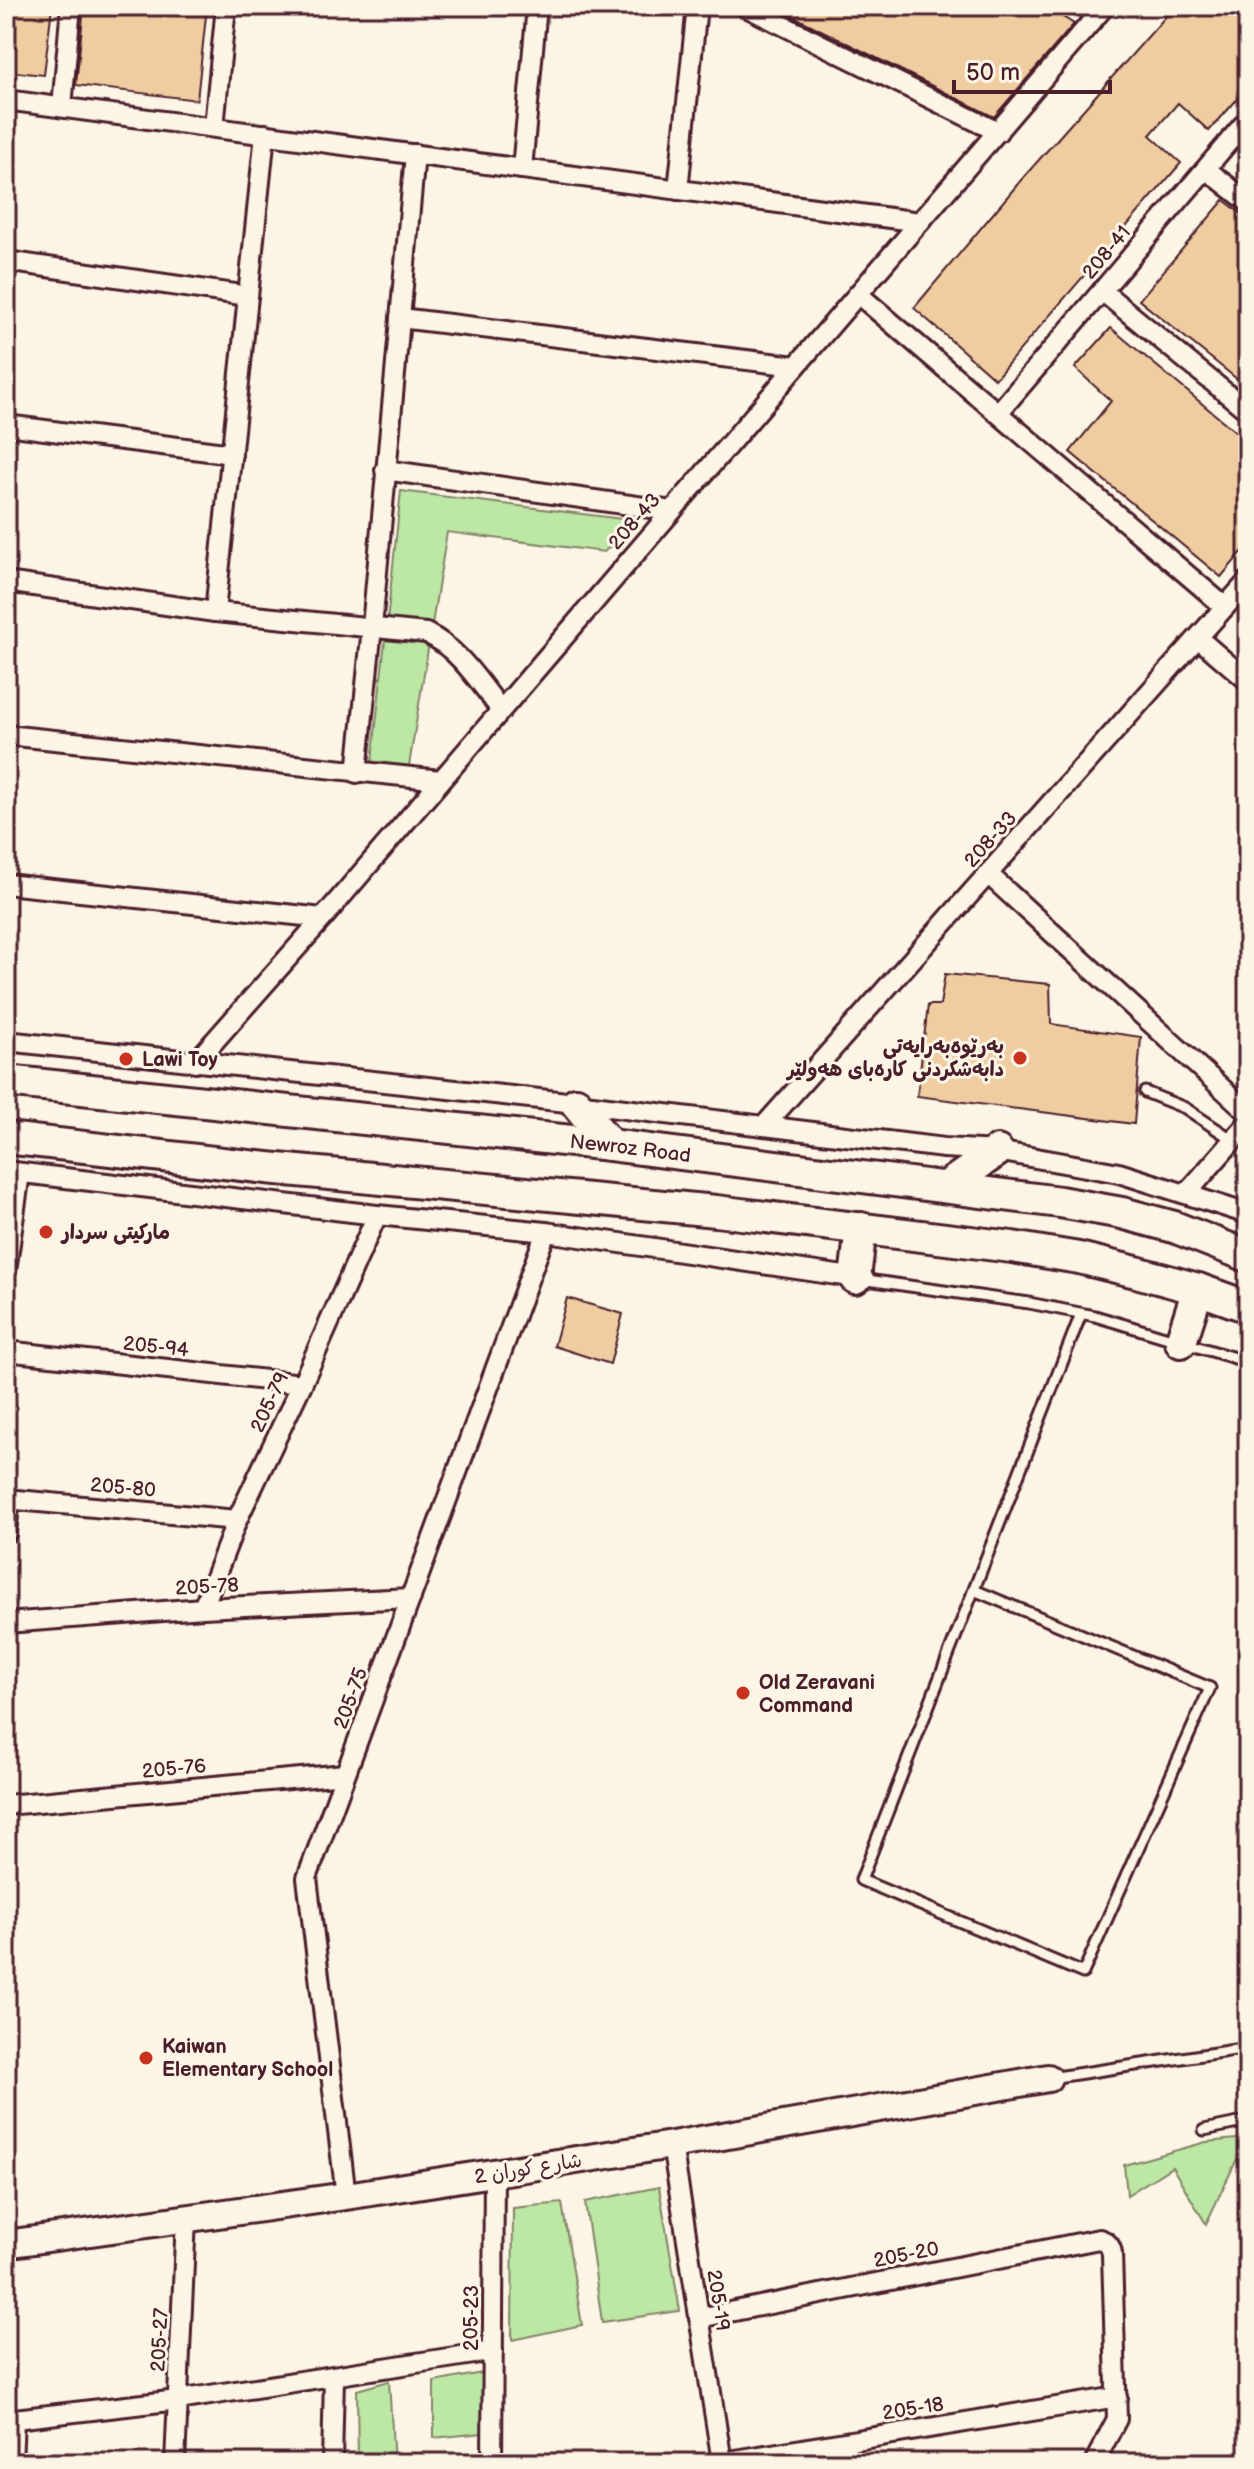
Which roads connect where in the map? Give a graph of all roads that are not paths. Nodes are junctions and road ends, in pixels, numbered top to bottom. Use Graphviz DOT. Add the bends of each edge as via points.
graph roads {
  1 [pos="71,6"];
  2 [pos="226,6"];
  3 [pos="537,6"];
  4 [pos="697,6"];
  5 [pos="744,6"];
  6 [pos="1102,7"];
  7 [pos="6,100"];
  8 [pos="62,107"];
  9 [pos="1248,119"];
  10 [pos="214,127"];
  11 [pos="998,132"];
  12 [pos="265,134"];
  13 [pos="415,154"];
  14 [pos="522,169"];
  15 [pos="1206,169"];
  16 [pos="678,190"];
  17 [pos="1248,202"];
  18 [pos="920,222"];
  19 [pos="6,261"];
  20 [pos="1102,291"];
  21 [pos="858,294"];
  22 [pos="248,296"];
  23 [pos="400,318"];
  24 [pos="796,366"];
  25 [pos="1248,411"];
  26 [pos="998,413"];
  27 [pos="6,425"];
  28 [pos="232,454"];
  29 [pos="385,470"];
  30 [pos="672,511"];
  31 [pos="1248,581"];
  32 [pos="6,582"];
  33 [pos="1225,607"];
  34 [pos="215,612"];
  35 [pos="372,627"];
  36 [pos="1198,638"];
  37 [pos="1248,681"];
  38 [pos="501,710"];
  39 [pos="6,735"];
  40 [pos="357,773"];
  41 [pos="441,780"];
  42 [pos="988,874"];
  43 [pos="6,884"];
  44 [pos="323,918"];
  45 [pos="6,1041"];
  46 [pos="195,1063"];
  47 [pos="6,1081"];
  48 [pos="1145,1092"];
  49 [pos="576,1103"];
  50 [pos="1248,1112"];
  51 [pos="1248,1123"];
  52 [pos="764,1126"];
  53 [pos="6,1138"];
  54 [pos="1233,1140"];
  55 [pos="610,1145"];
  56 [pos="997,1151"];
  57 [pos="722,1159"];
  58 [pos="13,1172"];
  59 [pos="946,1187"];
  60 [pos="1187,1193"];
  61 [pos="716,1211"];
  62 [pos="1248,1214"];
  63 [pos="377,1215"];
  64 [pos="861,1228"];
  65 [pos="546,1232"];
  66 [pos="1248,1256"];
  67 [pos="6,1271"];
  68 [pos="861,1279"];
  69 [pos="1198,1289"];
  70 [pos="1248,1307"];
  71 [pos="1081,1314"];
  72 [pos="1181,1342"];
  73 [pos="6,1351"];
  74 [pos="1248,1362"];
  75 [pos="302,1384"];
  76 [pos="8,1499"];
  77 [pos="237,1520"];
  78 [pos="6,1533"];
  79 [pos="974,1590"];
  80 [pos="411,1598"];
  81 [pos="203,1608"];
  82 [pos="6,1623"];
  83 [pos="345,1774"];
  84 [pos="6,1805"];
  85 [pos="1248,2048"];
  86 [pos="1048,2078"];
  87 [pos="1248,2121"];
  88 [pos="1204,2130"];
  89 [pos="672,2145"];
  90 [pos="494,2173"];
  91 [pos="346,2196"];
  92 [pos="186,2218"];
  93 [pos="6,2244"];
  94 [pos="699,2318"];
  95 [pos="493,2351"];
  96 [pos="334,2377"];
  97 [pos="1117,2397"];
  98 [pos="178,2400"];
  99 [pos="10,2420"];
  100 [pos="12,2463"];
  101 [pos="175,2463"];
  102 [pos="332,2463"];
  103 [pos="492,2463"];
  104 [pos="720,2463"];
  105 [pos="1094,2463"];
  1 -- 8 [label="street"];
  2 -- 10 [label="street"];
  3 -- 14 [label="street"];
  4 -- 16 [label="street"];
  5 -- 11 [label="street"];
  6 -- 11 [label="street, 208-43"];
  7 -- 8 [label="street"];
  8 -- 10 [label="street"];
  9 -- 15 [label="street, 208-41"];
  10 -- 12 [label="street"];
  11 -- 18 [label="street, 208-43"];
  12 -- 13 [label="street"];
  12 -- 22 [label="street"];
  13 -- 14 [label="street"];
  13 -- 23 [label="street"];
  14 -- 16 [label="street"];
  15 -- 17 [label="street"];
  15 -- 20 [label="street, 208-41"];
  16 -- 18 [label="street"];
  18 -- 21 [label="street, 208-43"];
  19 -- 22 [label="street"];
  20 -- 25 [label="street"];
  20 -- 26 [label="street, 208-41"];
  21 -- 24 [label="street, 208-43"];
  21 -- 26 [label="street"];
  22 -- 28 [label="street"];
  23 -- 24 [label="street"];
  23 -- 29 [label="street"];
  24 -- 30 [label="street, 208-43"];
  26 -- 33 [label="street"];
  27 -- 28 [label="street"];
  28 -- 34 [label="street"];
  29 -- 30 [label="street"];
  29 -- 35 [label="street"];
  30 -- 38 [label="street, 208-43"];
  31 -- 33 [label="street, 208-33"];
  32 -- 34 [label="street"];
  33 -- 36 [label="street, 208-33"];
  34 -- 35 [label="street"];
  35 -- 38 [label="street" via="442,640"];
  35 -- 40 [label="street"];
  36 -- 37 [label="street"];
  36 -- 42 [label="street, 208-33"];
  38 -- 41 [label="street, 208-43"];
  39 -- 40 [label="street"];
  40 -- 41 [label="street"];
  41 -- 44 [label="street, 208-43"];
  42 -- 50 [label="street"];
  42 -- 52 [label="street, 208-33"];
  43 -- 44 [label="street"];
  44 -- 46 [label="street, 208-43"];
  45 -- 46 [label="street"];
  46 -- 49 [label="street"];
  47 -- 55 [label="main road, Newroz Road"];
  48 -- 54 [label="lane" via="1185,1108"];
  49 -- 52 [label="street"];
  49 -- 55 [label="main road"];
  51 -- 54 [label="street"];
  52 -- 56 [label="street"];
  53 -- 61 [label="main road"];
  54 -- 60 [label="street"];
  55 -- 57 [label="main road, Newroz Road"];
  56 -- 59 [label="main road"];
  56 -- 60 [label="street" via="1119,1173"];
  57 -- 59 [label="main road, Newroz Road"];
  57 -- 61 [label="main road"];
  58 -- 63 [label="street"];
  58 -- 67 [label="street"];
  59 -- 66 [label="main road, Newroz Road" via="1122,1213"];
  60 -- 62 [label="street"];
  61 -- 64 [label="main road"];
  63 -- 65 [label="street"];
  63 -- 75 [label="street, 205-79"];
  64 -- 68 [label="main road"];
  64 -- 69 [label="main road" via="1079,1258"];
  65 -- 68 [label="street"];
  65 -- 80 [label="street, 205-75"];
  68 -- 71 [label="lane"];
  69 -- 70 [label="main road"];
  69 -- 72 [label="main road"];
  71 -- 72 [label="lane"];
  71 -- 79 [label="lane"];
  72 -- 74 [label="lane"];
  73 -- 75 [label="street, 205-94"];
  75 -- 77 [label="street, 205-79"];
  76 -- 77 [label="street, 205-80"];
  76 -- 78 [label="street"];
  77 -- 81 [label="street, 205-79"];
  79 -- 79 [label="lane" via="861,1880 1083,1973 1210,1688"];
  80 -- 81 [label="street, 205-78"];
  80 -- 83 [label="street, 205-75"];
  81 -- 82 [label="street, 205-78"];
  83 -- 84 [label="street, 205-76"];
  83 -- 91 [label="street, 205-75" via="307,1878"];
  85 -- 86 [label="lane"];
  86 -- 89 [label="street, شارع كوران 2"];
  87 -- 88 [label="lane"];
  89 -- 90 [label="street, شارع كوران 2"];
  89 -- 94 [label="street, 205-19"];
  90 -- 91 [label="street, شارع كوران 2"];
  90 -- 95 [label="street, 205-23"];
  91 -- 92 [label="street, شارع كوران 2"];
  92 -- 93 [label="street, شارع كوران 2"];
  92 -- 98 [label="street, 205-27"];
  94 -- 97 [label="street, 205-20" via="1099,2239 1112,2254"];
  94 -- 104 [label="street, 205-19"];
  95 -- 96 [label="street"];
  95 -- 103 [label="street, 205-23"];
  96 -- 98 [label="street"];
  96 -- 102 [label="street"];
  97 -- 104 [label="street, 205-18"];
  97 -- 105 [label="street" via="1117,2419"];
  98 -- 99 [label="street"];
  98 -- 101 [label="street, 205-27"];
  99 -- 100 [label="street"];
}
